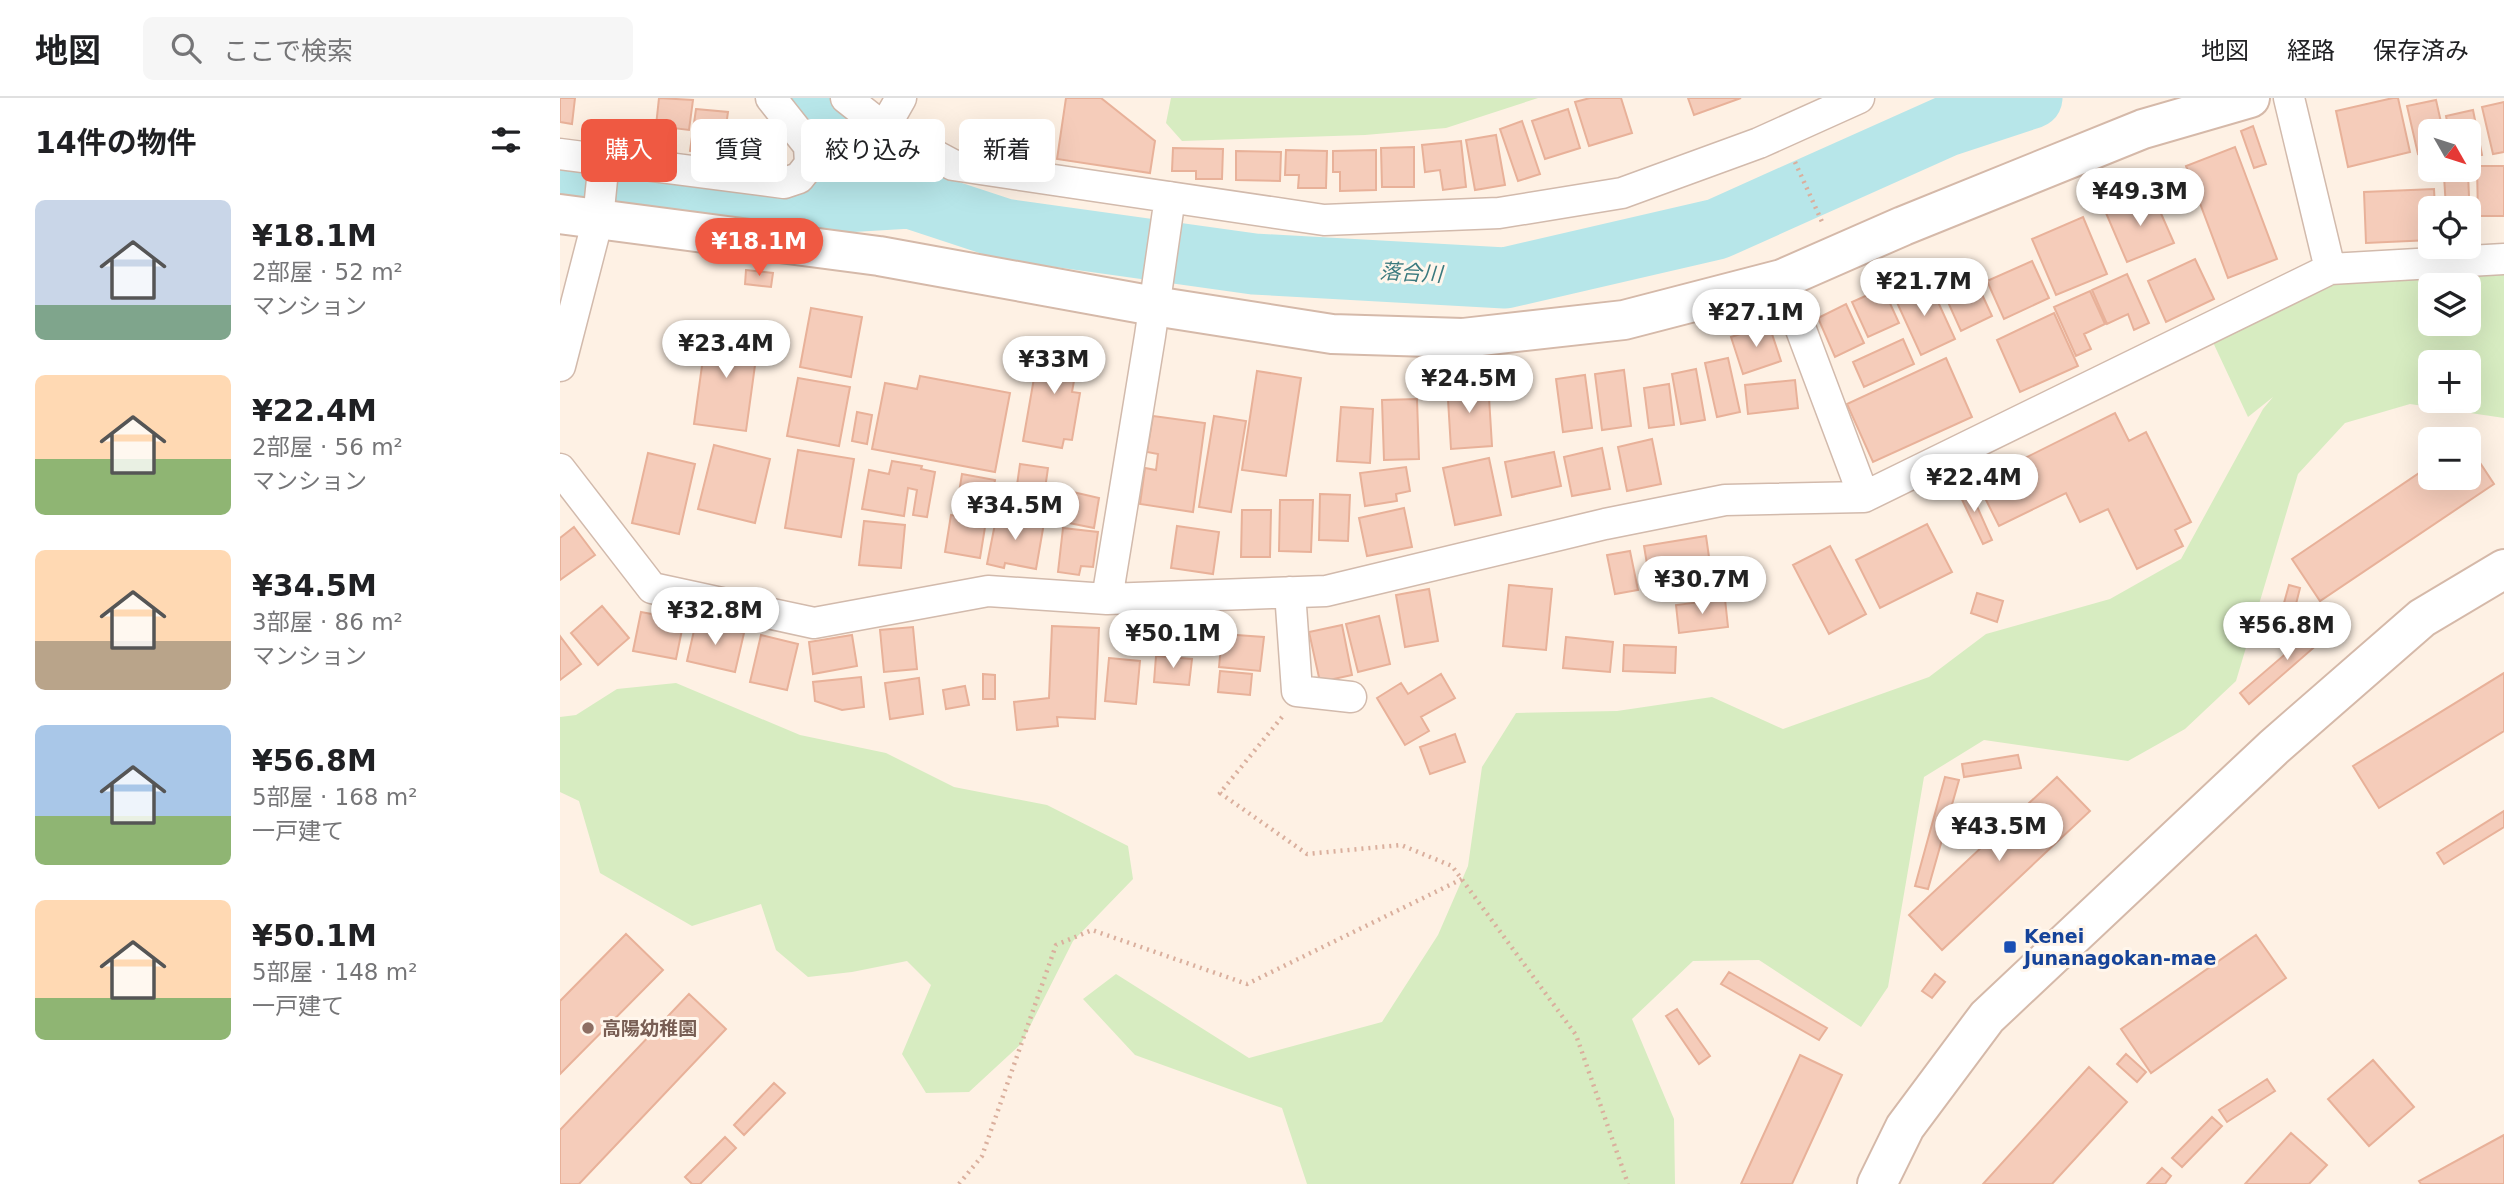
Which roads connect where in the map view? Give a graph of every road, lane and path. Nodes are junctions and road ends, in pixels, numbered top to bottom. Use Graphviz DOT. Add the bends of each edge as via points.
graph roads {
  1 [pos="771,98"];
  2 [pos="846,98"];
  3 [pos="901,98"];
  4 [pos="1859,98"];
  5 [pos="2250,98"];
  6 [pos="2289,98"];
  7 [pos="873,119"];
  8 [pos="889,119"];
  9 [pos="560,155"];
  10 [pos="581,157"];
  11 [pos="1793,157"];
  12 [pos="945,161"];
  13 [pos="677,169"];
  14 [pos="602,182"];
  15 [pos="1168,206"];
  16 [pos="560,214"];
  17 [pos="598,219"];
  18 [pos="1825,227"];
  19 [pos="2504,259"];
  20 [pos="2330,269"];
  21 [pos="1782,279"];
  22 [pos="1156,294"];
  23 [pos="560,366"];
  24 [pos="560,469"];
  25 [pos="1864,498"];
  26 [pos="2504,569"];
  27 [pos="1290,592"];
  28 [pos="1107,599"];
  29 [pos="1303,692"];
  30 [pos="1351,697"];
  31 [pos="1462,879"];
  32 [pos="959,1184"];
  33 [pos="1629,1184"];
  34 [pos="1877,1184"];
  1 -- 13 [label="street" via="809,146 810,164 799,178 783,183"];
  2 -- 7 [label="street"];
  3 -- 8 [label="street"];
  4 -- 15 [label="street" via="1759,142 1622,192 1499,213 1324,220"];
  5 -- 21 [label="street" via="2143,129"];
  6 -- 20 [label="street"];
  9 -- 10 [label="street"];
  11 -- 18 [label="path"];
  12 -- 15 [label="street"];
  14 -- 17 [label="street"];
  15 -- 22 [label="street"];
  16 -- 17 [label="street"];
  17 -- 22 [label="street"];
  17 -- 23 [label="street"];
  19 -- 20 [label="street"];
  20 -- 25 [label="street"];
  21 -- 22 [label="street" via="1623,320 1463,338 1332,334"];
  21 -- 25 [label="street"];
  22 -- 28 [label="street"];
  24 -- 28 [label="street" via="653,588 814,623 988,591"];
  25 -- 27 [label="street" via="1725,500 1326,591"];
  26 -- 34 [label="street" via="2422,618 2274,747 1987,1017 1905,1127"];
  27 -- 28 [label="street"];
  27 -- 29 [label="street" via="1297,691"];
  29 -- 30 [label="street"];
  29 -- 31 [label="path" via="1220,793 1307,854 1401,845 1452,866"];
  31 -- 32 [label="path" via="1247,984 1092,930 1056,945 982,1156"];
  31 -- 33 [label="path" via="1576,1035"];
}
